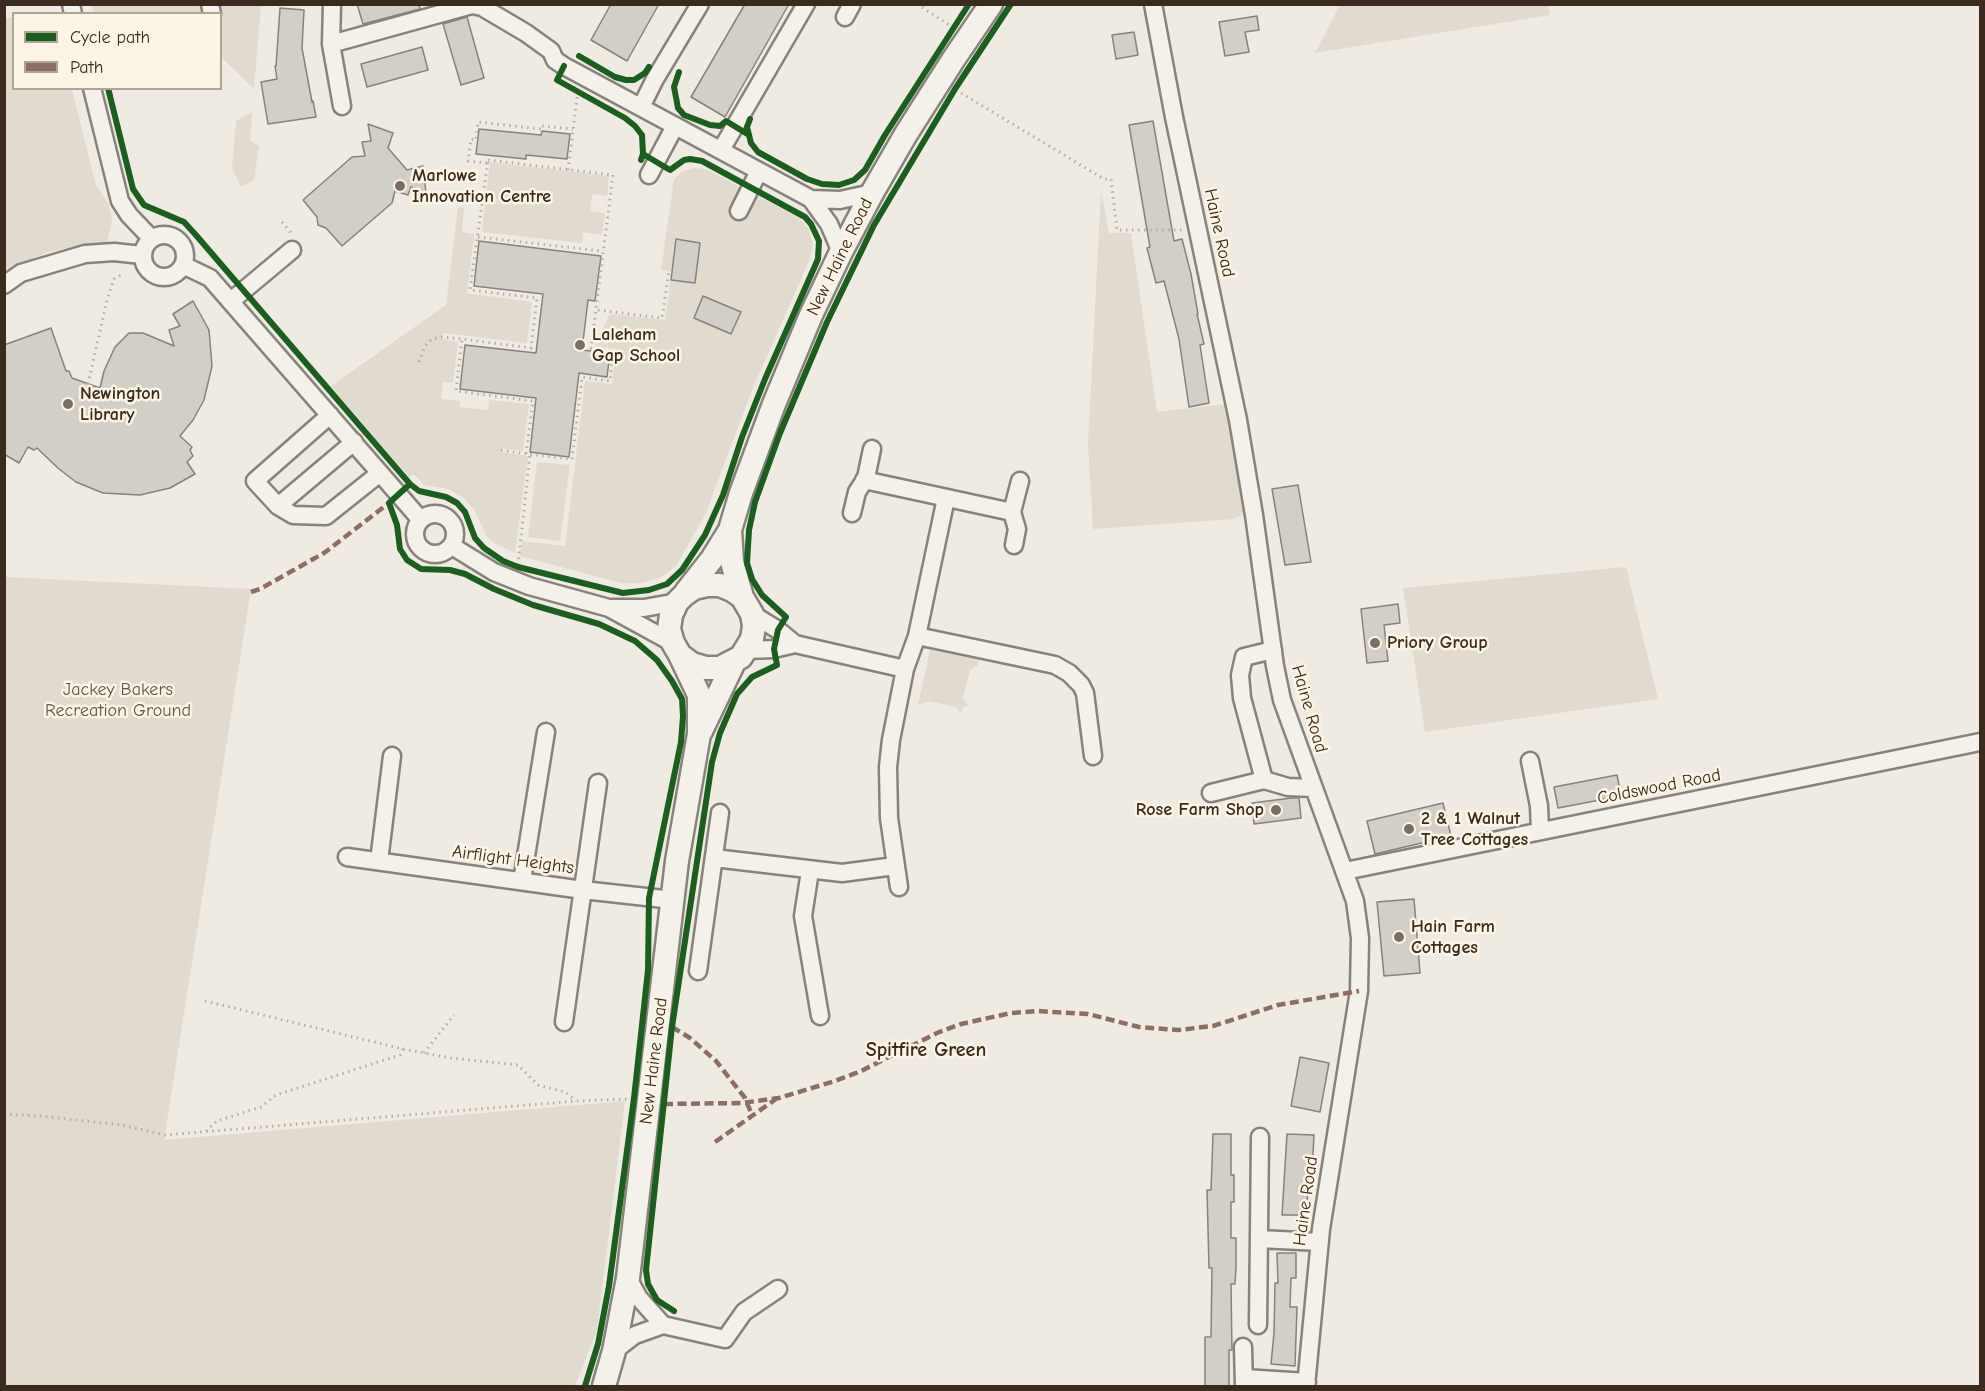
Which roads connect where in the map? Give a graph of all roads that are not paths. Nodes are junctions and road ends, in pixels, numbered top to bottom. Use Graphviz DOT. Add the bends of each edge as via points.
graph roads {
  1 [pos="332,4"];
  2 [pos="700,4"];
  3 [pos="806,4"];
  4 [pos="991,4"];
  5 [pos="1153,4"];
  6 [pos="331,44"];
  7 [pos="92,90"];
  8 [pos="342,106"];
  9 [pos="641,107"];
  10 [pos="675,126"];
  11 [pos="721,150"];
  12 [pos="651,171"];
  13 [pos="759,171"];
  14 [pos="872,193"];
  15 [pos="811,200"];
  16 [pos="739,212"];
  17 [pos="151,238"];
  18 [pos="293,244"];
  19 [pos="841,252"];
  20 [pos="142,255"];
  21 [pos="183,265"];
  22 [pos="4,285"];
  23 [pos="231,301"];
  24 [pos="330,415"];
  25 [pos="354,442"];
  26 [pos="872,449"];
  27 [pos="380,473"];
  28 [pos="864,480"];
  29 [pos="1020,482"];
  30 [pos="946,498"];
  31 [pos="278,506"];
  32 [pos="1012,512"];
  33 [pos="852,513"];
  34 [pos="420,519"];
  35 [pos="730,530"];
  36 [pos="1014,544"];
  37 [pos="452,546"];
  38 [pos="680,598"];
  39 [pos="747,606"];
  40 [pos="609,608"];
  41 [pos="917,636"];
  42 [pos="795,644"];
  43 [pos="677,649"];
  44 [pos="1273,650"];
  45 [pos="740,656"];
  46 [pos="905,669"];
  47 [pos="546,732"];
  48 [pos="699,734"];
  49 [pos="1980,742"];
  50 [pos="392,756"];
  51 [pos="1093,756"];
  52 [pos="1530,760"];
  53 [pos="1264,780"];
  54 [pos="598,783"];
  55 [pos="1313,788"];
  56 [pos="1212,793"];
  57 [pos="720,813"];
  58 [pos="1540,831"];
  59 [pos="347,857"];
  60 [pos="714,858"];
  61 [pos="379,861"];
  62 [pos="895,866"];
  63 [pos="810,871"];
  64 [pos="1345,871"];
  65 [pos="522,881"];
  66 [pos="899,887"];
  67 [pos="583,890"];
  68 [pos="673,900"];
  69 [pos="698,971"];
  70 [pos="820,1016"];
  71 [pos="564,1022"];
  72 [pos="1260,1137"];
  73 [pos="1259,1239"];
  74 [pos="1320,1242"];
  75 [pos="628,1278"];
  76 [pos="778,1289"];
  77 [pos="663,1325"];
  78 [pos="1258,1325"];
  79 [pos="1243,1347"];
  80 [pos="614,1351"];
  81 [pos="1244,1382"];
  82 [pos="1306,1384"];
  83 [pos="604,1386"];
  1 -- 6 [label="street"];
  2 -- 9 [label="street"];
  3 -- 11 [label="street"];
  4 -- 14 [label="main road, New Haine Road"];
  5 -- 44 [label="street, Haine Road" via="1238,420"];
  6 -- 8 [label="street"];
  6 -- 9 [label="street" via="472,5 482,7 526,33 564,66"];
  7 -- 17 [label="street" via="120,201"];
  9 -- 10 [label="street"];
  10 -- 11 [label="street"];
  10 -- 12 [label="street"];
  11 -- 13 [label="street"];
  13 -- 15 [label="street"];
  13 -- 16 [label="street"];
  14 -- 15 [label="street" via="840,200"];
  14 -- 19 [label="main road, New Haine Road"];
  15 -- 19 [label="street" via="829,224"];
  17 -- 20 [label="street"];
  17 -- 21 [label="street" via="164,234 177,239 184,251"];
  18 -- 23 [label="street"];
  19 -- 35 [label="main road, New Haine Road" via="774,404"];
  20 -- 21 [label="street" via="146,268 159,276 173,275"];
  20 -- 22 [label="street" via="85,254 21,273"];
  21 -- 23 [label="street" via="210,278"];
  23 -- 24 [label="street"];
  24 -- 25 [label="street"];
  24 -- 31 [label="street" via="255,481"];
  25 -- 27 [label="street"];
  25 -- 31 [label="street"];
  26 -- 28 [label="street"];
  27 -- 31 [label="street" via="326,516 293,515"];
  27 -- 34 [label="street"];
  28 -- 30 [label="street"];
  28 -- 33 [label="street"];
  29 -- 32 [label="street"];
  30 -- 32 [label="street"];
  30 -- 41 [label="street"];
  32 -- 36 [label="street" via="1017,530"];
  34 -- 37 [label="street" via="432,514 445,516 455,533"];
  34 -- 37 [label="street" via="414,538 421,550 434,555"];
  35 -- 38 [label="main road, New Haine Road"];
  35 -- 39 [label="main road, New Haine Road" via="732,562"];
  37 -- 40 [label="street" via="494,572"];
  38 -- 39 [label="main road" via="694,588 720,585 732,590"];
  38 -- 40 [label="street" via="644,608"];
  38 -- 43 [label="main road, New Haine Road" via="669,629"];
  39 -- 42 [label="street"];
  39 -- 45 [label="main road, New Haine Road" via="753,633"];
  40 -- 43 [label="street"];
  41 -- 46 [label="street"];
  41 -- 51 [label="street" via="1055,665 1069,673 1085,693"];
  42 -- 45 [label="street"];
  42 -- 46 [label="street"];
  43 -- 45 [label="main road" via="692,664 706,668 720,668"];
  43 -- 48 [label="main road, New Haine Road" via="699,695"];
  44 -- 53 [label="street" via="1244,657 1240,675 1242,698"];
  44 -- 55 [label="street, Haine Road" via="1282,700"];
  45 -- 48 [label="main road, New Haine Road"];
  46 -- 62 [label="street" via="888,767 888,818"];
  47 -- 65 [label="street"];
  48 -- 68 [label="main road, New Haine Road"];
  49 -- 58 [label="street, Coldswood Road"];
  50 -- 61 [label="street"];
  52 -- 58 [label="street"];
  53 -- 55 [label="street" via="1288,787"];
  53 -- 56 [label="street"];
  54 -- 67 [label="street"];
  55 -- 64 [label="street, Haine Road"];
  57 -- 60 [label="street"];
  58 -- 64 [label="street, Coldswood Road"];
  59 -- 61 [label="street, Airflight Heights"];
  60 -- 63 [label="street"];
  60 -- 69 [label="street"];
  61 -- 65 [label="street, Airflight Heights"];
  62 -- 63 [label="street" via="842,873"];
  62 -- 66 [label="street"];
  63 -- 70 [label="street" via="803,916"];
  64 -- 74 [label="street, Haine Road" via="1355,901 1360,969"];
  65 -- 67 [label="street, Airflight Heights"];
  67 -- 68 [label="street, Airflight Heights"];
  67 -- 71 [label="street"];
  68 -- 75 [label="main road, New Haine Road"];
  72 -- 73 [label="street"];
  73 -- 74 [label="street"];
  73 -- 78 [label="street"];
  74 -- 82 [label="street, Haine Road"];
  75 -- 77 [label="street" via="639,1298"];
  75 -- 80 [label="main road, New Haine Road"];
  76 -- 77 [label="street" via="744,1312 725,1340"];
  77 -- 80 [label="street" via="635,1335"];
  79 -- 81 [label="street"];
  80 -- 83 [label="main road, New Haine Road"];
  81 -- 82 [label="street"];
}
